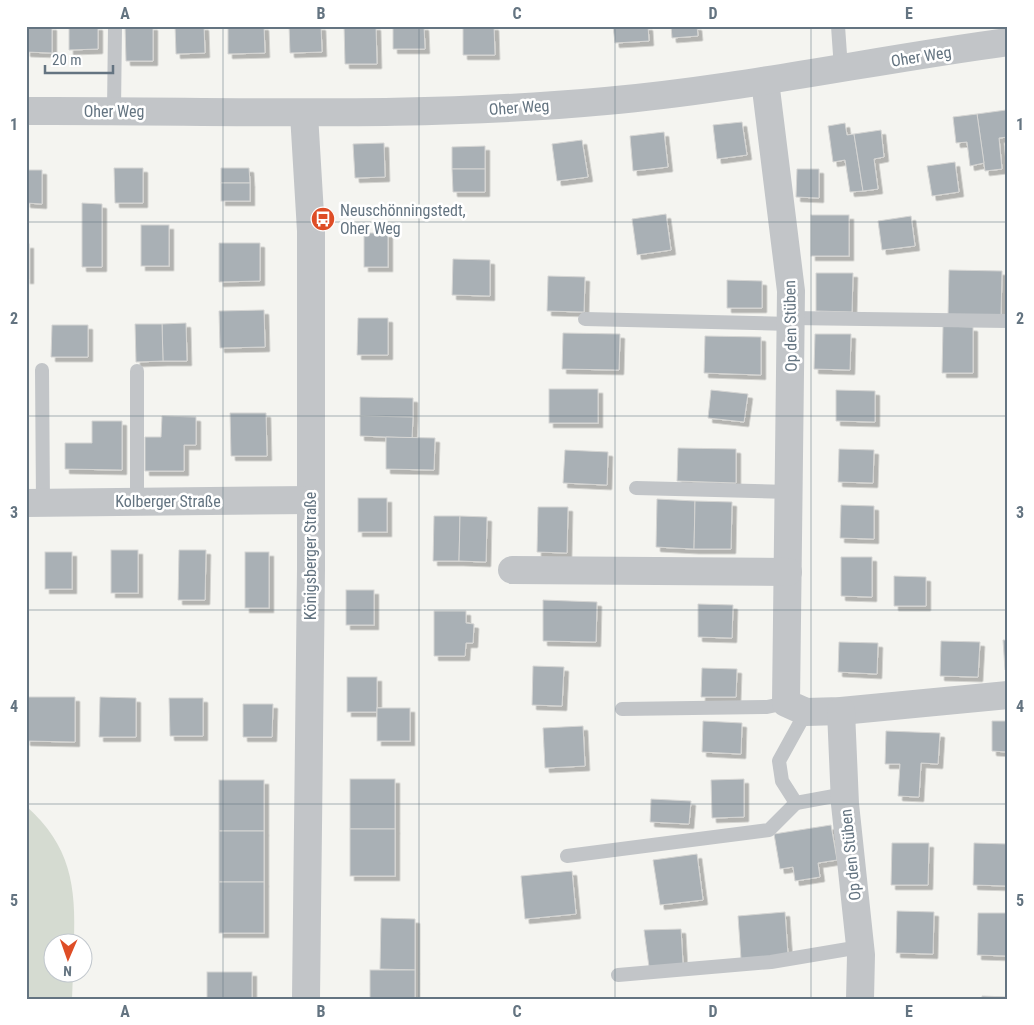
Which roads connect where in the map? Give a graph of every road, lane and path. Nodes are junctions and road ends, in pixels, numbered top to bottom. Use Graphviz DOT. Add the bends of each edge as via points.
graph roads {
  1 [pos="115,26"];
  2 [pos="838,26"];
  3 [pos="1008,42"];
  4 [pos="841,69"];
  5 [pos="765,81"];
  6 [pos="26,111"];
  7 [pos="114,111"];
  8 [pos="304,114"];
  9 [pos="585,319"];
  10 [pos="791,321"];
  11 [pos="1008,321"];
  12 [pos="42,370"];
  13 [pos="137,371"];
  14 [pos="636,488"];
  15 [pos="789,492"];
  16 [pos="310,500"];
  17 [pos="137,501"];
  18 [pos="35,503"];
  19 [pos="512,570"];
  20 [pos="788,572"];
  21 [pos="1008,695"];
  22 [pos="796,707"];
  23 [pos="622,708"];
  24 [pos="841,711"];
  25 [pos="845,794"];
  26 [pos="796,803"];
  27 [pos="567,856"];
  28 [pos="860,947"];
  29 [pos="618,975"];
  30 [pos="306,999"];
  31 [pos="860,999"];
  1 -- 7 [label="lane"];
  2 -- 4 [label="lane"];
  3 -- 4 [label="street, Oher Weg"];
  4 -- 5 [label="street, Oher Weg"];
  5 -- 8 [label="street, Oher Weg" via="606,101 451,111"];
  5 -- 10 [label="street, Op den Stüben" via="791,291"];
  6 -- 7 [label="street, Oher Weg"];
  7 -- 8 [label="street, Oher Weg"];
  8 -- 16 [label="street, Königsberger Straße" via="311,231"];
  9 -- 10 [label="lane"];
  10 -- 11 [label="lane"];
  10 -- 15 [label="street, Op den Stüben"];
  12 -- 18 [label="lane"];
  13 -- 17 [label="lane"];
  14 -- 15 [label="lane"];
  15 -- 20 [label="street, Op den Stüben"];
  16 -- 17 [label="street, Kolberger Straße"];
  16 -- 30 [label="street, Königsberger Straße"];
  17 -- 18 [label="street, Kolberger Straße"];
  19 -- 20 [label="street"];
  20 -- 22 [label="street, Op den Stüben"];
  21 -- 24 [label="street"];
  22 -- 23 [label="lane"];
  22 -- 24 [label="street"];
  22 -- 26 [label="lane" via="779,761 782,781"];
  24 -- 25 [label="street, Op den Stüben"];
  25 -- 26 [label="lane"];
  25 -- 28 [label="street, Op den Stüben"];
  26 -- 27 [label="lane" via="769,830"];
  28 -- 29 [label="lane" via="771,962"];
  28 -- 31 [label="street, Op den Stüben"];
}
